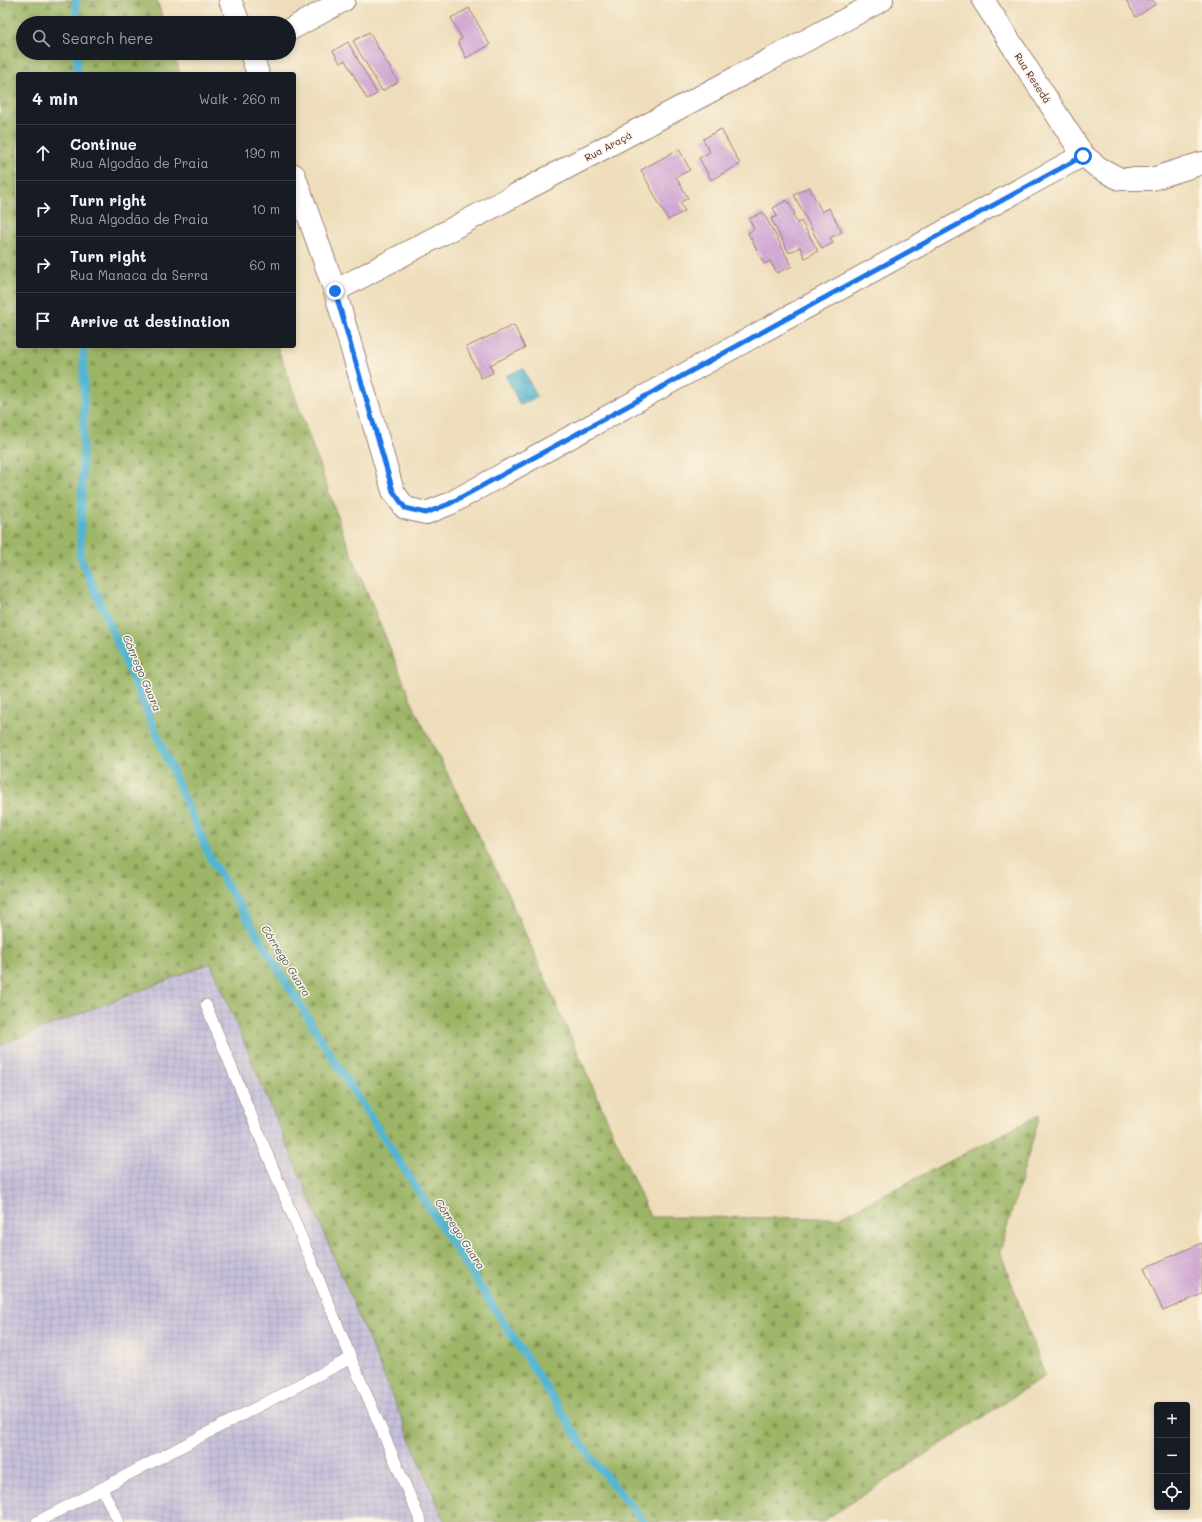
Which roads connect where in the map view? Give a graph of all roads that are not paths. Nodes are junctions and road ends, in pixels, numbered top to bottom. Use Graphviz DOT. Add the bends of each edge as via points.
graph roads {
  1 [pos="230,0"];
  2 [pos="344,0"];
  3 [pos="882,0"];
  4 [pos="983,0"];
  5 [pos="236,16"];
  6 [pos="296,26"];
  7 [pos="253,60"];
  8 [pos="257,72"];
  9 [pos="1083,156"];
  10 [pos="1202,163"];
  11 [pos="296,181"];
  12 [pos="335,291"];
  13 [pos="206,1005"];
  14 [pos="351,1358"];
  15 [pos="102,1489"];
  16 [pos="37,1522"];
  17 [pos="119,1522"];
  18 [pos="421,1522"];
  1 -- 5 [label="street"];
  2 -- 6 [label="street"];
  3 -- 12 [label="street, Rua Araçá"];
  4 -- 9 [label="street, Rua Resedá"];
  7 -- 8 [label="street"];
  9 -- 10 [label="street" via="1120,179 1152,179"];
  9 -- 12 [label="street" via="449,504 426,513 405,508 393,491"];
  11 -- 12 [label="street"];
  13 -- 14 [label="lane"];
  14 -- 15 [label="lane"];
  14 -- 18 [label="lane"];
  15 -- 16 [label="lane"];
  15 -- 17 [label="lane"];
}
